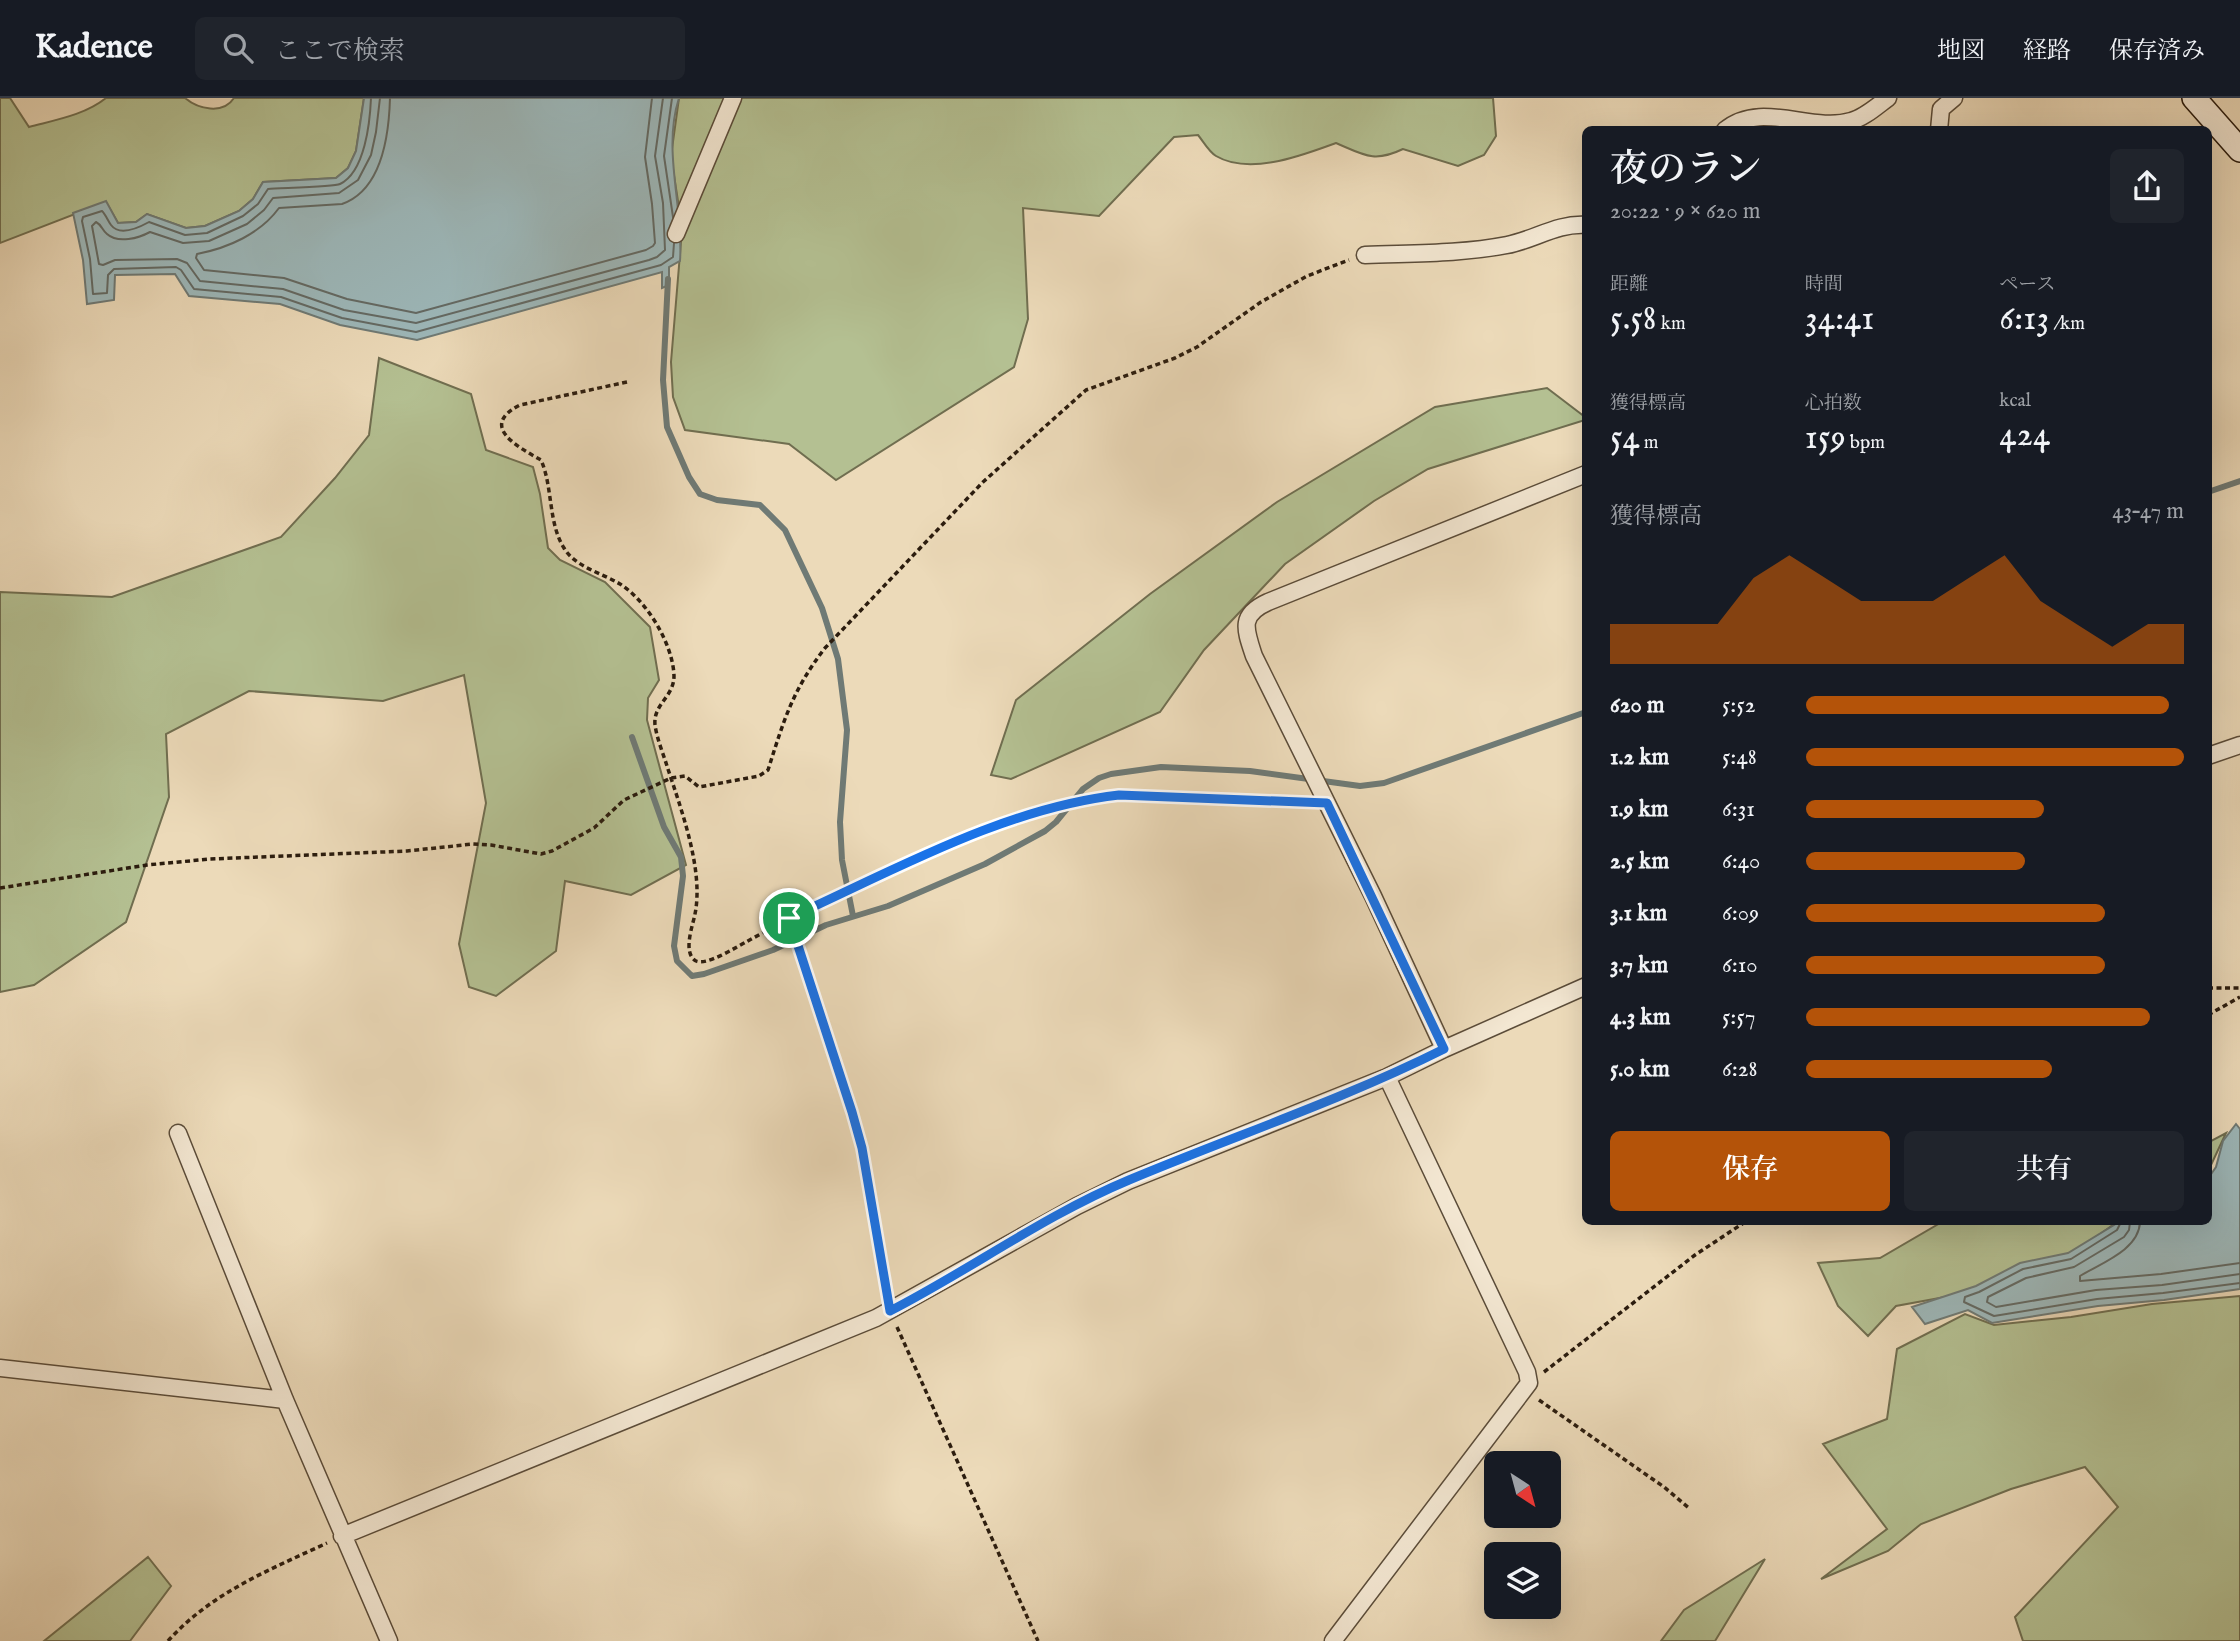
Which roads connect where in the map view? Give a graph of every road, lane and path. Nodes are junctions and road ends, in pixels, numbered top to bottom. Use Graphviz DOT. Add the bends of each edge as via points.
graph roads {
  1 [pos="733,98"];
  2 [pos="1888,98"];
  3 [pos="1954,98"];
  4 [pos="2194,98"];
  5 [pos="1733,126"];
  6 [pos="1939,126"];
  7 [pos="2240,150"];
  8 [pos="1582,225"];
  9 [pos="676,234"];
  10 [pos="1365,255"];
  11 [pos="626,382"];
  12 [pos="1582,476"];
  13 [pos="2240,745"];
  14 [pos="2212,755"];
  15 [pos="671,778"];
  16 [pos="1327,803"];
  17 [pos="0,888"];
  18 [pos="789,918"];
  19 [pos="1582,988"];
  20 [pos="2212,988"];
  21 [pos="2240,988"];
  22 [pos="2240,998"];
  23 [pos="2212,1013"];
  24 [pos="1444,1049"];
  25 [pos="1387,1077"];
  26 [pos="178,1133"];
  27 [pos="1740,1225"];
  28 [pos="890,1311"];
  29 [pos="0,1368"];
  30 [pos="1527,1384"];
  31 [pos="285,1400"];
  32 [pos="1690,1509"];
  33 [pos="342,1536"];
  34 [pos="167,1641"];
  35 [pos="389,1641"];
  36 [pos="1038,1641"];
  37 [pos="1333,1641"];
  1 -- 9 [label="street"];
  2 -- 5 [label="street" via="1854,121 1839,124 1777,118"];
  3 -- 6 [label="street" via="1941,110"];
  4 -- 7 [label="street"];
  8 -- 10 [label="street" via="1489,248"];
  10 -- 15 [label="path" via="1307,276 1175,358 1086,390 983,482 825,648 790,702 768,770 759,776 699,787 685,776"];
  11 -- 15 [label="path" via="520,405 507,412 503,431 508,440 541,460 560,539 570,556 633,595 664,641 674,673 673,690 655,716"];
  12 -- 16 [label="street" via="1268,601 1247,616 1254,656"];
  13 -- 14 [label="street"];
  15 -- 17 [label="path" via="624,800 594,828 541,854 473,844 210,859"];
  15 -- 18 [label="path" via="697,884 689,939 692,957 703,962 716,957"];
  16 -- 18 [label="path" via="1119,795 1079,799 994,826"];
  16 -- 24 [label="street"];
  18 -- 28 [label="path" via="862,1148"];
  19 -- 24 [label="street"];
  20 -- 21 [label="path"];
  22 -- 23 [label="path"];
  24 -- 25 [label="street"];
  25 -- 28 [label="street" via="1128,1181"];
  25 -- 30 [label="street"];
  26 -- 31 [label="street"];
  27 -- 30 [label="path"];
  28 -- 33 [label="street"];
  28 -- 36 [label="path"];
  29 -- 31 [label="street"];
  30 -- 32 [label="path" via="1549,1408"];
  30 -- 37 [label="street"];
  31 -- 33 [label="street"];
  33 -- 34 [label="path" via="223,1593 186,1620"];
  33 -- 35 [label="street"];
}
